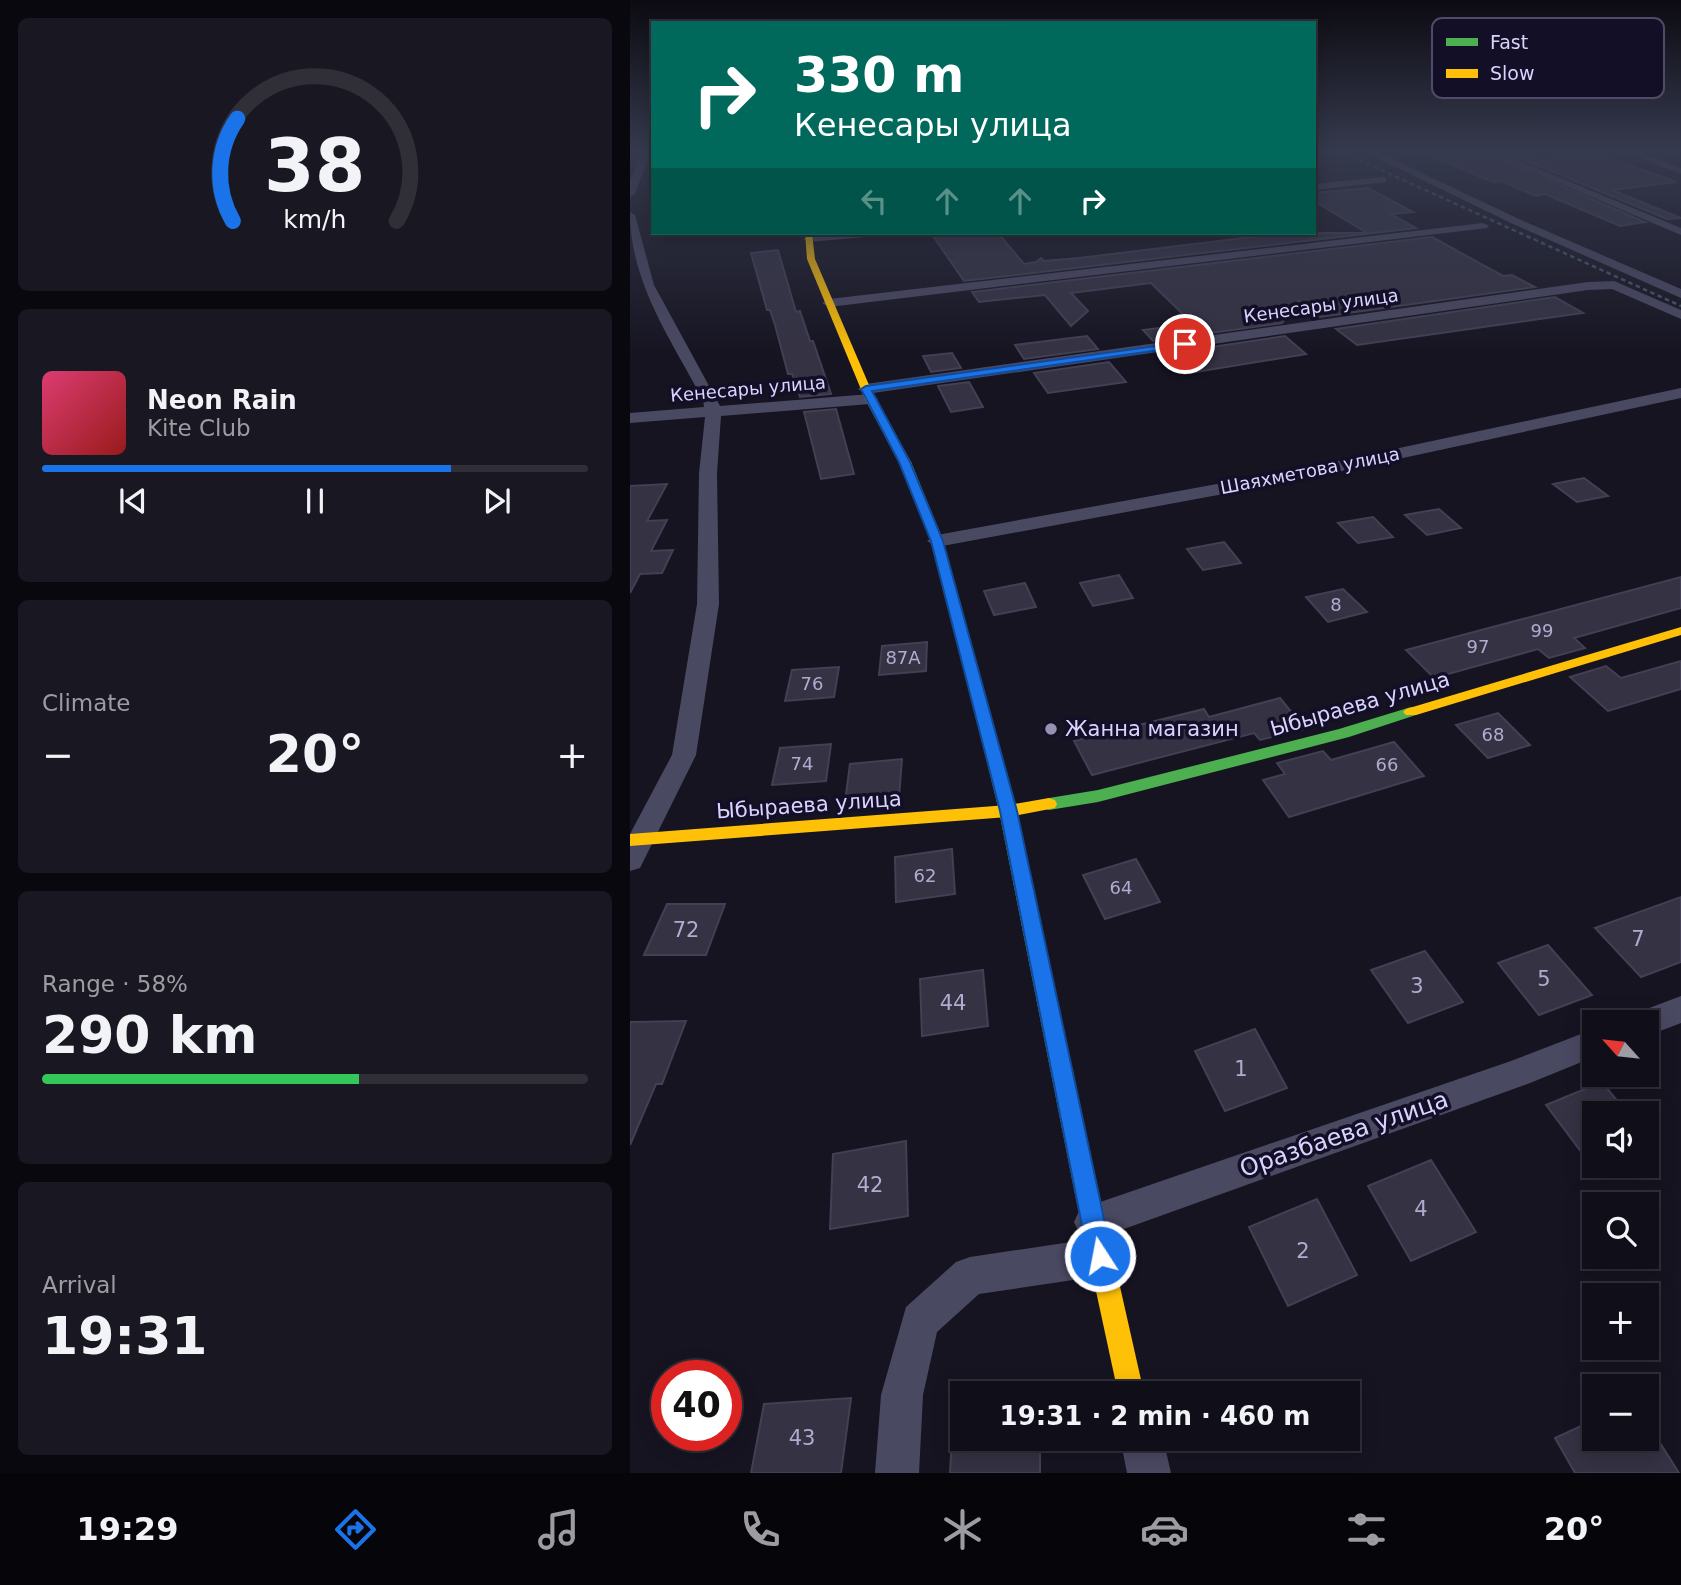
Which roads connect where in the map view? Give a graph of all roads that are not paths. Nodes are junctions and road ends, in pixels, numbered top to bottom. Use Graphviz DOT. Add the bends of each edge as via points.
graph roads {
  1 [pos="631,219"];
  2 [pos="1510,219"];
  3 [pos="1649,219"];
  4 [pos="1483,226"];
  5 [pos="1681,232"];
  6 [pos="831,235"];
  7 [pos="808,236"];
  8 [pos="1681,294"];
  9 [pos="830,303"];
  10 [pos="1681,315"];
  11 [pos="1681,393"];
  12 [pos="868,394"];
  13 [pos="713,412"];
  14 [pos="630,418"];
  15 [pos="937,541"];
  16 [pos="1681,631"];
  17 [pos="1008,811"];
  18 [pos="634,847"];
  19 [pos="1681,1009"];
  20 [pos="1659,1018"];
  21 [pos="1582,1049"];
  22 [pos="1097,1239"];
  23 [pos="1128,1381"];
  24 [pos="1144,1451"];
  25 [pos="897,1473"];
  26 [pos="1149,1473"];
  1 -- 13 [label="street" via="648,285 711,400"];
  2 -- 8 [label="street"];
  3 -- 5 [label="street"];
  4 -- 9 [label="street"];
  6 -- 7 [label="street"];
  7 -- 9 [label="street" via="811,259"];
  9 -- 12 [label="street"];
  10 -- 12 [label="street, Кенесары улица" via="1615,285 1576,288"];
  11 -- 15 [label="street, Шаяхметова улица" via="1301,473"];
  12 -- 13 [label="street, Кенесары улица"];
  12 -- 15 [label="street" via="905,462"];
  13 -- 14 [label="street, Кенесары улица"];
  13 -- 18 [label="street" via="708,604 684,755"];
  15 -- 17 [label="street"];
  16 -- 17 [label="street, Ыбыраева улица" via="1330,736 1098,796"];
  17 -- 18 [label="street, Ыбыраева улица"];
  17 -- 22 [label="street"];
  19 -- 20 [label="street"];
  21 -- 22 [label="street, Оразбаева улица"];
  22 -- 23 [label="street"];
  22 -- 25 [label="street, Оразбаева улица" via="970,1276 920,1321 902,1395"];
  24 -- 26 [label="street"];
}
